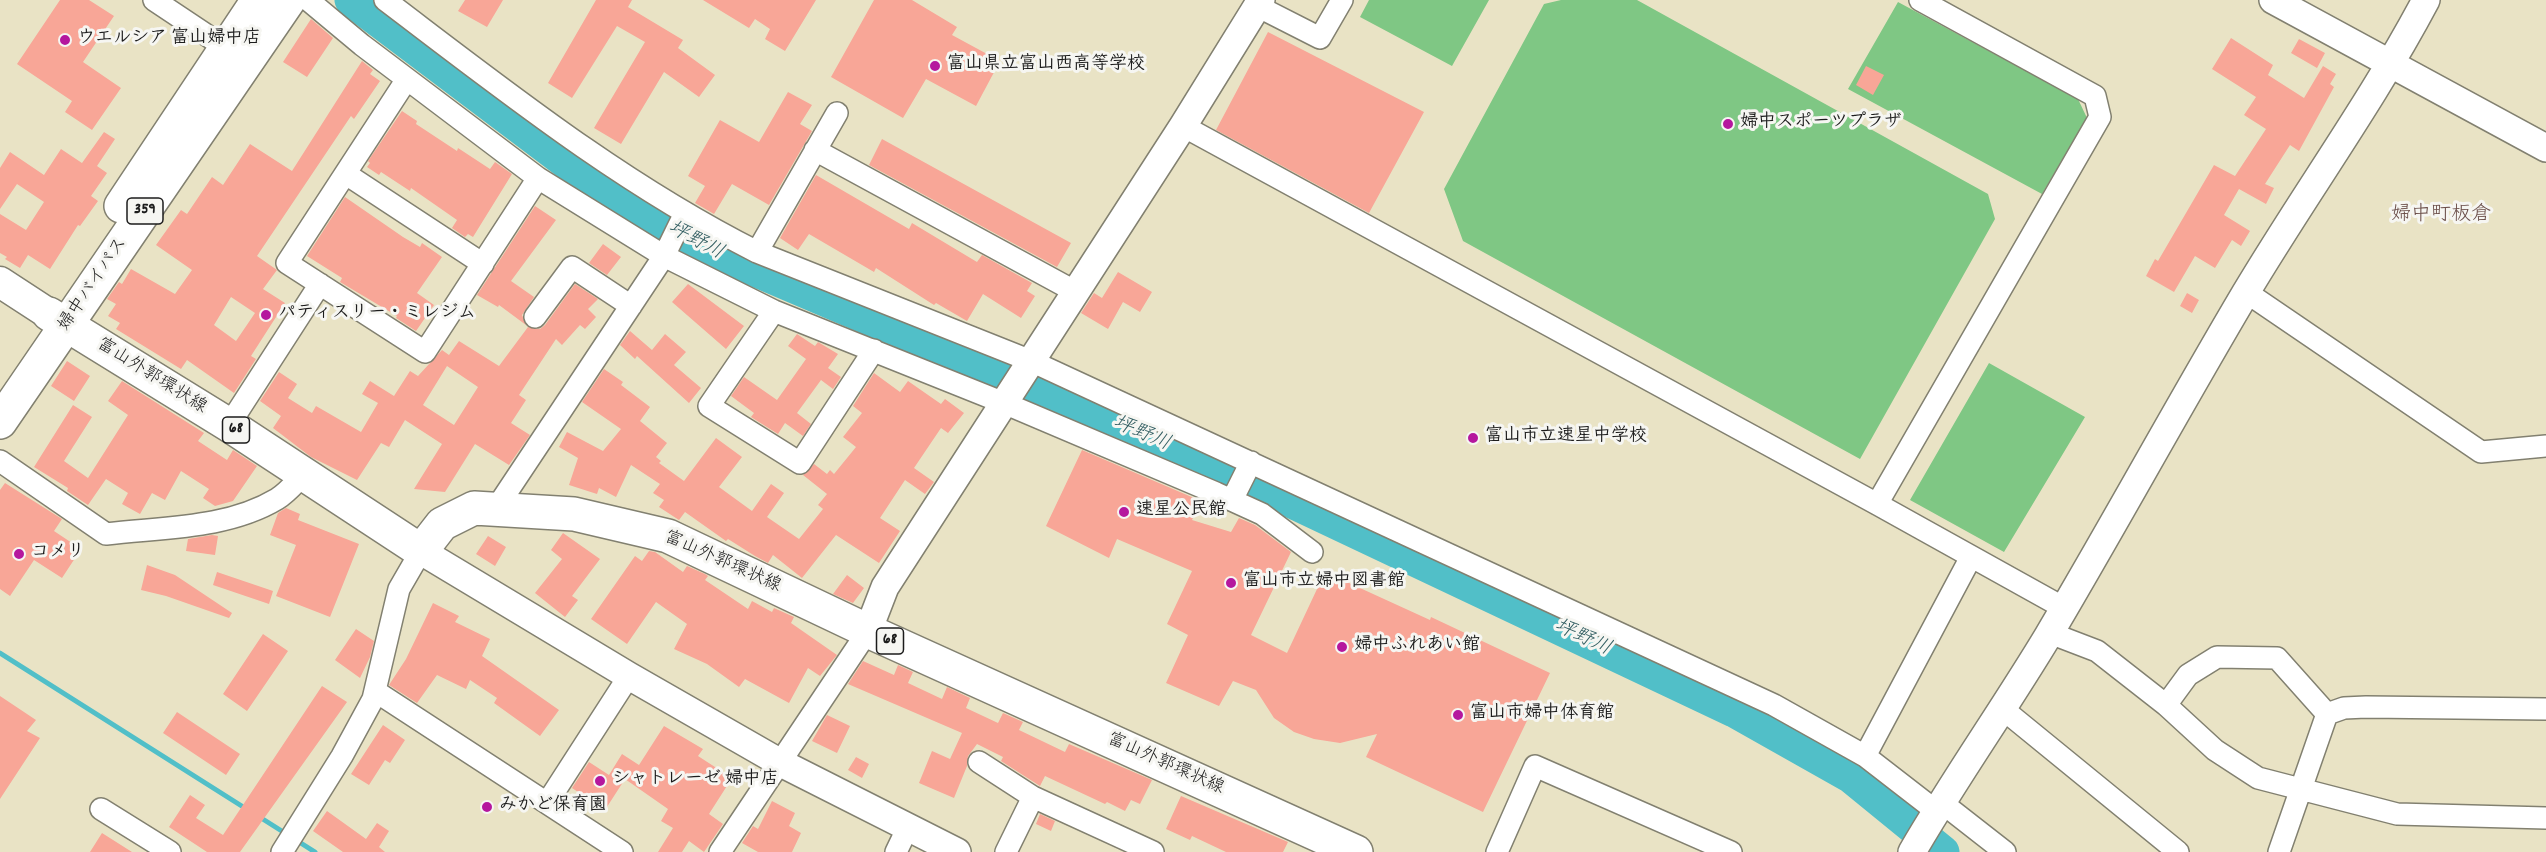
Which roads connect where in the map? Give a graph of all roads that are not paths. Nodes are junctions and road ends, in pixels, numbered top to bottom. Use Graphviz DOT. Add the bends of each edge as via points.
graph roads {
  1 [pos="154,0"];
  2 [pos="258,0"];
  3 [pos="289,0"];
  4 [pos="308,0"];
  5 [pos="385,0"];
  6 [pos="1342,0"];
  7 [pos="1920,0"];
  8 [pos="2273,0"];
  9 [pos="2426,0"];
  10 [pos="1259,3"];
  11 [pos="226,48"];
  12 [pos="2391,66"];
  13 [pos="407,79"];
  14 [pos="837,113"];
  15 [pos="1183,126"];
  16 [pos="2546,148"];
  17 [pos="815,150"];
  18 [pos="346,174"];
  19 [pos="538,178"];
  20 [pos="685,213"];
  21 [pos="757,252"];
  22 [pos="664,256"];
  23 [pos="483,264"];
  24 [pos="0,282"];
  25 [pos="320,284"];
  26 [pos="1076,292"];
  27 [pos="2246,292"];
  28 [pos="631,306"];
  29 [pos="774,311"];
  30 [pos="535,317"];
  31 [pos="58,319"];
  32 [pos="874,350"];
  33 [pos="1031,361"];
  34 [pos="0,384"];
  35 [pos="1004,403"];
  36 [pos="0,422"];
  37 [pos="229,425"];
  38 [pos="2546,446"];
  39 [pos="0,461"];
  40 [pos="1251,462"];
  41 [pos="304,474"];
  42 [pos="1232,500"];
  43 [pos="1877,504"];
  44 [pos="495,510"];
  45 [pos="422,550"];
  46 [pos="1312,552"];
  47 [pos="1971,557"];
  48 [pos="2064,608"];
  49 [pos="868,631"];
  50 [pos="2050,633"];
  51 [pos="629,676"];
  52 [pos="375,691"];
  53 [pos="2166,705"];
  54 [pos="2546,708"];
  55 [pos="2004,710"];
  56 [pos="2327,714"];
  57 [pos="1865,756"];
  58 [pos="779,762"];
  59 [pos="978,762"];
  60 [pos="2300,791"];
  61 [pos="1033,797"];
  62 [pos="547,802"];
  63 [pos="101,809"];
  64 [pos="1936,810"];
  65 [pos="2546,818"];
  66 [pos="908,827"];
  67 [pos="1310,842"];
  68 [pos="170,852"];
  69 [pos="282,852"];
  70 [pos="622,852"];
  71 [pos="720,852"];
  72 [pos="896,852"];
  73 [pos="957,852"];
  74 [pos="1006,852"];
  75 [pos="1153,852"];
  76 [pos="1356,852"];
  77 [pos="1497,852"];
  78 [pos="1731,852"];
  79 [pos="1912,852"];
  80 [pos="2005,852"];
  81 [pos="2178,852"];
  82 [pos="2279,852"];
  1 -- 11 [label="street"];
  2 -- 11 [label="main road, 婦中バイパス / 359"];
  3 -- 31 [label="main road, 婦中バイパス / 359"];
  4 -- 13 [label="street"];
  5 -- 20 [label="street" via="569,139"];
  6 -- 10 [label="street" via="1320,38"];
  7 -- 43 [label="street" via="2095,96 2100,117"];
  8 -- 12 [label="street"];
  9 -- 12 [label="street"];
  10 -- 15 [label="street"];
  11 -- 31 [label="main road, 婦中バイパス / 359"];
  12 -- 16 [label="street"];
  12 -- 27 [label="street"];
  13 -- 18 [label="street"];
  13 -- 19 [label="street"];
  14 -- 17 [label="street"];
  15 -- 26 [label="street"];
  15 -- 43 [label="street"];
  17 -- 21 [label="street"];
  17 -- 26 [label="street"];
  18 -- 23 [label="street"];
  18 -- 25 [label="street" via="287,263"];
  19 -- 22 [label="street"];
  19 -- 23 [label="street"];
  20 -- 21 [label="street"];
  20 -- 22 [label="street"];
  21 -- 33 [label="street"];
  22 -- 28 [label="street"];
  22 -- 29 [label="street"];
  23 -- 25 [label="street" via="424,352"];
  24 -- 31 [label="main road"];
  25 -- 37 [label="street"];
  26 -- 33 [label="street"];
  27 -- 38 [label="street" via="2481,452"];
  27 -- 48 [label="street"];
  28 -- 30 [label="street" via="572,267"];
  28 -- 44 [label="street"];
  29 -- 32 [label="street"];
  29 -- 32 [label="street" via="709,405 800,463"];
  31 -- 34 [label="main road, 婦中バイパス / 359"];
  31 -- 36 [label="main road, 婦中バイパス / 359"];
  31 -- 37 [label="main road, 富山外郭環状線 / 68"];
  32 -- 35 [label="street"];
  33 -- 35 [label="street"];
  33 -- 40 [label="street"];
  35 -- 42 [label="street"];
  35 -- 49 [label="street" via="885,587"];
  37 -- 41 [label="main road, 富山外郭環状線 / 68"];
  39 -- 41 [label="street" via="106,534 227,520 279,498"];
  40 -- 42 [label="street"];
  40 -- 57 [label="street" via="1774,705"];
  41 -- 45 [label="main road, 富山外郭環状線 / 68"];
  42 -- 46 [label="street" via="1262,514"];
  43 -- 47 [label="street"];
  44 -- 45 [label="main road, 富山外郭環状線 / 68" via="474,508 442,524"];
  44 -- 49 [label="main road, 富山外郭環状線 / 68" via="574,514 668,536"];
  45 -- 51 [label="street"];
  45 -- 52 [label="street" via="399,589"];
  47 -- 48 [label="street"];
  47 -- 57 [label="street"];
  48 -- 50 [label="street"];
  49 -- 58 [label="street"];
  49 -- 67 [label="main road, 富山外郭環状線 / 68"];
  50 -- 53 [label="street" via="2097,651"];
  50 -- 55 [label="street"];
  51 -- 58 [label="street"];
  51 -- 62 [label="street"];
  52 -- 62 [label="street"];
  52 -- 69 [label="street" via="342,756"];
  53 -- 56 [label="street" via="2188,675 2217,657 2277,658"];
  53 -- 60 [label="street" via="2215,750 2249,773"];
  54 -- 56 [label="street" via="2366,707"];
  55 -- 64 [label="street"];
  55 -- 81 [label="street"];
  56 -- 60 [label="street"];
  57 -- 64 [label="street"];
  58 -- 66 [label="street"];
  58 -- 71 [label="street"];
  59 -- 61 [label="street"];
  60 -- 65 [label="street" via="2397,814"];
  60 -- 82 [label="street"];
  61 -- 74 [label="street"];
  61 -- 75 [label="street"];
  62 -- 70 [label="street"];
  63 -- 68 [label="street"];
  64 -- 79 [label="street"];
  64 -- 80 [label="street"];
  66 -- 72 [label="street"];
  66 -- 73 [label="street"];
  67 -- 76 [label="main road, 富山外郭環状線 / 68"];
  77 -- 78 [label="street" via="1535,766"];
}
